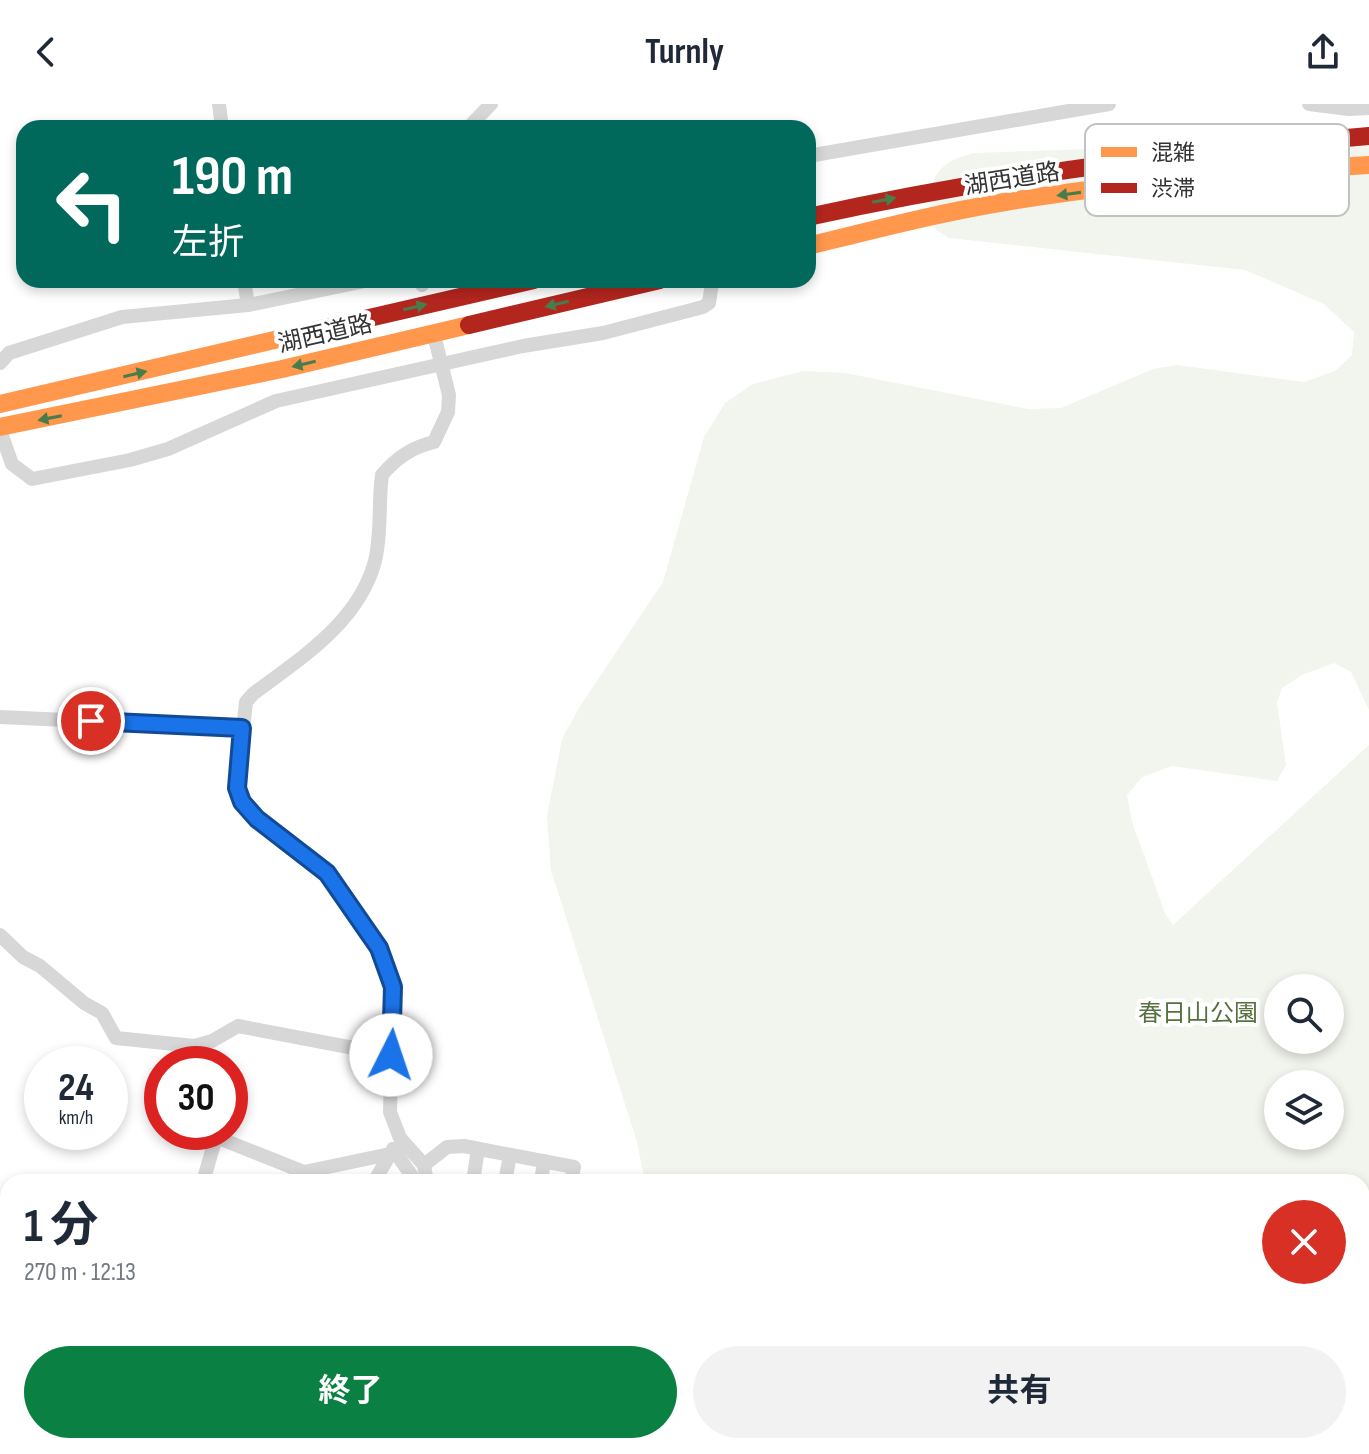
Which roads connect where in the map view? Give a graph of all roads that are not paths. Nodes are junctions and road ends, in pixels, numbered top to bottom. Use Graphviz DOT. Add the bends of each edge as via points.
graph roads {
  1 [pos="491,104"];
  2 [pos="1109,104"];
  3 [pos="1309,104"];
  4 [pos="1369,108"];
  5 [pos="476,120"];
  6 [pos="1369,136"];
  7 [pos="1349,138"];
  8 [pos="816,155"];
  9 [pos="1369,165"];
  10 [pos="1085,166"];
  11 [pos="1349,166"];
  12 [pos="1085,191"];
  13 [pos="816,215"];
  14 [pos="816,244"];
  15 [pos="245,288"];
  16 [pos="331,288"];
  17 [pos="499,288"];
  18 [pos="626,288"];
  19 [pos="711,288"];
  20 [pos="248,305"];
  21 [pos="436,343"];
  22 [pos="0,363"];
  23 [pos="441,363"];
  24 [pos="2,403"];
  25 [pos="2,428"];
  26 [pos="0,717"];
  27 [pos="242,728"];
  28 [pos="0,935"];
  29 [pos="391,1055"];
  30 [pos="394,1147"];
  31 [pos="478,1149"];
  32 [pos="510,1155"];
  33 [pos="544,1161"];
  34 [pos="424,1165"];
  35 [pos="205,1174"];
  36 [pos="379,1174"];
  37 [pos="411,1174"];
  38 [pos="426,1174"];
  39 [pos="474,1174"];
  40 [pos="506,1174"];
  41 [pos="542,1174"];
  42 [pos="573,1174"];
  1 -- 5 [label="street"];
  2 -- 8 [label="street"];
  3 -- 4 [label="street"];
  7 -- 6 [label="highway, 湖西道路, one-way"];
  9 -- 11 [label="highway, 湖西道路, one-way"];
  13 -- 10 [label="highway, 湖西道路, one-way"];
  12 -- 14 [label="highway, 湖西道路, one-way" via="1004,202"];
  15 -- 20 [label="street"];
  16 -- 20 [label="street"];
  24 -- 17 [label="highway, 湖西道路, one-way"];
  18 -- 25 [label="highway, 湖西道路, one-way"];
  19 -- 23 [label="street" via="703,307 603,333"];
  20 -- 22 [label="street" via="122,317 9,353"];
  21 -- 23 [label="street"];
  23 -- 25 [label="street" via="276,401 168,449 32,479 12,464"];
  23 -- 27 [label="street" via="448,412 434,442 415,446 382,475 375,559 365,591 312,650 253,694 246,702"];
  26 -- 27 [label="street"];
  27 -- 29 [label="street" via="237,788 242,802 327,873 379,948 393,987"];
  28 -- 29 [label="street" via="102,1013 116,1038 194,1046 238,1026"];
  29 -- 30 [label="street"];
  30 -- 34 [label="street"];
  30 -- 35 [label="street" via="304,1172 216,1137"];
  30 -- 36 [label="street"];
  30 -- 37 [label="street"];
  31 -- 32 [label="street"];
  31 -- 34 [label="street" via="447,1147"];
  31 -- 39 [label="street"];
  32 -- 33 [label="street"];
  32 -- 40 [label="street"];
  33 -- 41 [label="street"];
  33 -- 42 [label="street" via="574,1167"];
  34 -- 38 [label="street"];
}
